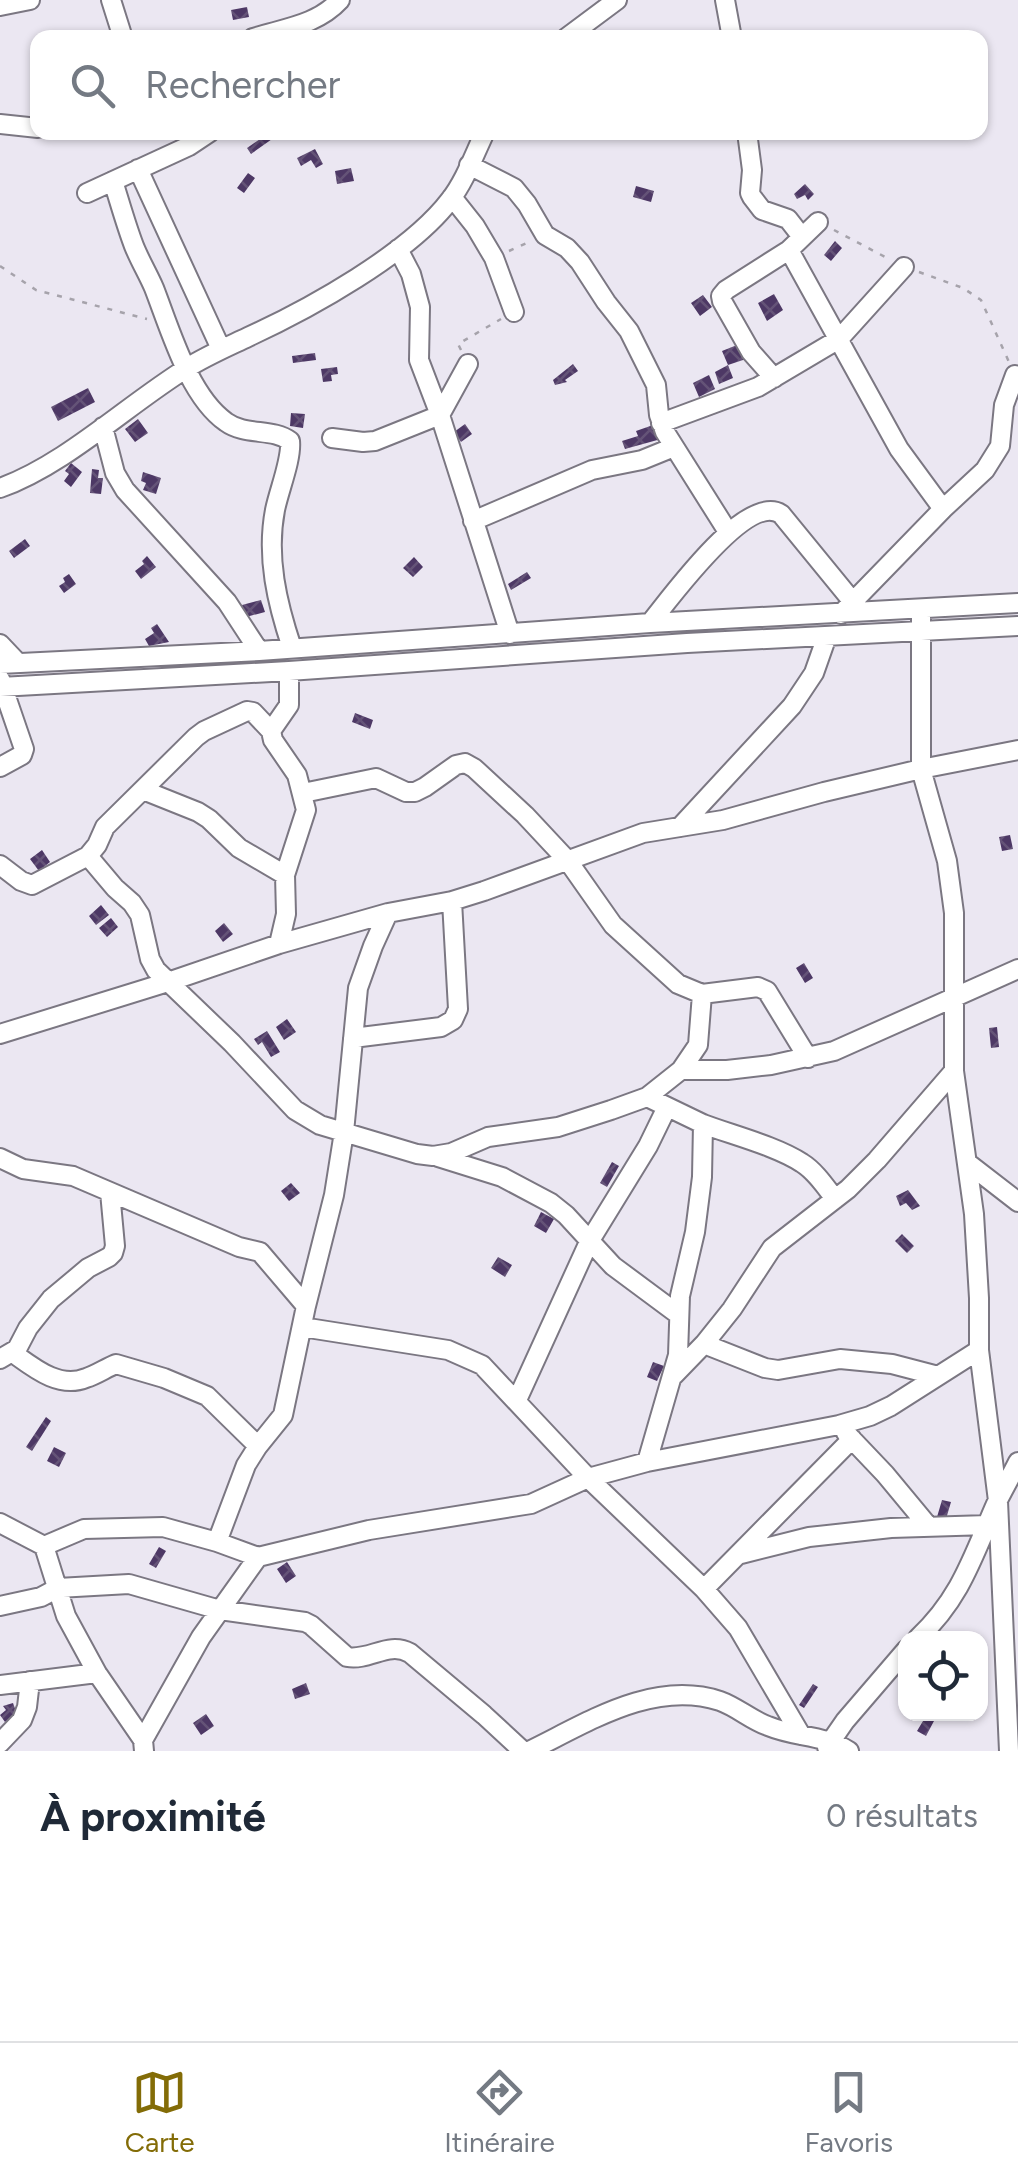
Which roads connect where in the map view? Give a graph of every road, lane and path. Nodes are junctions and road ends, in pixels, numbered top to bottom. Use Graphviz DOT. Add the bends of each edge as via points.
graph roads {
  1 [pos="30,0"];
  2 [pos="110,0"];
  3 [pos="617,0"];
  4 [pos="725,0"];
  5 [pos="330,4"];
  6 [pos="0,6"];
  7 [pos="310,22"];
  8 [pos="120,30"];
  9 [pos="282,30"];
  10 [pos="303,30"];
  11 [pos="577,30"];
  12 [pos="731,30"];
  13 [pos="0,124"];
  14 [pos="30,127"];
  15 [pos="198,140"];
  16 [pos="482,140"];
  17 [pos="748,140"];
  18 [pos="470,164"];
  19 [pos="138,169"];
  20 [pos="113,180"];
  21 [pos="87,192"];
  22 [pos="452,197"];
  23 [pos="818,222"];
  24 [pos="545,235"];
  25 [pos="795,243"];
  26 [pos="398,249"];
  27 [pos="494,258"];
  28 [pos="0,266"];
  29 [pos="904,267"];
  30 [pos="514,312"];
  31 [pos="168,325"];
  32 [pos="839,339"];
  33 [pos="221,349"];
  34 [pos="468,364"];
  35 [pos="186,368"];
  36 [pos="1014,374"];
  37 [pos="774,378"];
  38 [pos="440,416"];
  39 [pos="661,423"];
  40 [pos="103,427"];
  41 [pos="332,438"];
  42 [pos="674,447"];
  43 [pos="0,488"];
  44 [pos="943,509"];
  45 [pos="473,521"];
  46 [pos="728,532"];
  47 [pos="1018,603"];
  48 [pos="847,608"];
  49 [pos="921,609"];
  50 [pos="650,623"];
  51 [pos="1018,626"];
  52 [pos="922,632"];
  53 [pos="510,634"];
  54 [pos="827,636"];
  55 [pos="0,644"];
  56 [pos="292,648"];
  57 [pos="259,651"];
  58 [pos="9,664"];
  59 [pos="289,671"];
  60 [pos="1,684"];
  61 [pos="270,731"];
  62 [pos="1018,750"];
  63 [pos="0,768"];
  64 [pos="920,769"];
  65 [pos="143,790"];
  66 [pos="303,793"];
  67 [pos="680,826"];
  68 [pos="88,856"];
  69 [pos="568,861"];
  70 [pos="0,865"];
  71 [pos="284,875"];
  72 [pos="452,900"];
  73 [pos="388,913"];
  74 [pos="279,944"];
  75 [pos="1018,969"];
  76 [pos="168,982"];
  77 [pos="702,994"];
  78 [pos="955,999"];
  79 [pos="3,1028"];
  80 [pos="353,1038"];
  81 [pos="808,1058"];
  82 [pos="680,1070"];
  83 [pos="954,1071"];
  84 [pos="647,1097"];
  85 [pos="667,1107"];
  86 [pos="703,1124"];
  87 [pos="344,1132"];
  88 [pos="433,1156"];
  89 [pos="0,1158"];
  90 [pos="969,1164"];
  91 [pos="110,1192"];
  92 [pos="834,1199"];
  93 [pos="1018,1202"];
  94 [pos="589,1242"];
  95 [pos="306,1306"];
  96 [pos="679,1315"];
  97 [pos="302,1327"];
  98 [pos="704,1344"];
  99 [pos="978,1350"];
  100 [pos="6,1356"];
  101 [pos="674,1375"];
  102 [pos="938,1376"];
  103 [pos="517,1400"];
  104 [pos="838,1426"];
  105 [pos="852,1439"];
  106 [pos="258,1446"];
  107 [pos="647,1462"];
  108 [pos="1018,1462"];
  109 [pos="588,1478"];
  110 [pos="1007,1495"];
  111 [pos="0,1522"];
  112 [pos="988,1525"];
  113 [pos="929,1527"];
  114 [pos="217,1542"];
  115 [pos="44,1546"];
  116 [pos="741,1554"];
  117 [pos="258,1558"];
  118 [pos="58,1588"];
  119 [pos="704,1589"];
  120 [pos="0,1606"];
  121 [pos="220,1610"];
  122 [pos="925,1631"];
  123 [pos="898,1660"];
  124 [pos="97,1673"];
  125 [pos="30,1681"];
  126 [pos="0,1684"];
  127 [pos="800,1735"];
  128 [pos="0,1743"];
  129 [pos="143,1746"];
  130 [pos="828,1746"];
  131 [pos="526,1751"];
  132 [pos="849,1751"];
  133 [pos="1008,1751"];
  1 -- 6 [label="street"];
  2 -- 8 [label="street"];
  3 -- 11 [label="street"];
  4 -- 12 [label="street"];
  5 -- 7 [label="street"];
  7 -- 9 [label="street"];
  7 -- 10 [label="street"];
  13 -- 14 [label="street"];
  15 -- 19 [label="street"];
  16 -- 18 [label="street"];
  17 -- 25 [label="street" via="750,192 765,212 788,219"];
  18 -- 22 [label="street"];
  18 -- 24 [label="street" via="514,188"];
  19 -- 20 [label="street"];
  19 -- 33 [label="street"];
  20 -- 21 [label="street"];
  20 -- 31 [label="street"];
  22 -- 26 [label="street"];
  22 -- 27 [label="street"];
  23 -- 25 [label="street"];
  23 -- 29 [label="path"];
  24 -- 27 [label="path"];
  24 -- 39 [label="street" via="574,254 624,323 656,384"];
  25 -- 32 [label="street"];
  25 -- 37 [label="street" via="721,296"];
  26 -- 33 [label="street" via="340,289"];
  26 -- 38 [label="street" via="415,286 420,360"];
  27 -- 30 [label="street"];
  28 -- 31 [label="path" via="36,290"];
  29 -- 32 [label="street"];
  29 -- 36 [label="path" via="975,294"];
  30 -- 34 [label="path" via="458,344"];
  31 -- 35 [label="street"];
  32 -- 37 [label="street"];
  32 -- 44 [label="street" via="900,449"];
  33 -- 35 [label="street"];
  34 -- 38 [label="street"];
  35 -- 40 [label="street"];
  35 -- 56 [label="street" via="221,419 289,438 272,532 274,588"];
  36 -- 44 [label="street" via="1000,446"];
  37 -- 39 [label="street"];
  38 -- 41 [label="street" via="375,441"];
  38 -- 45 [label="street"];
  39 -- 42 [label="street"];
  40 -- 43 [label="street"];
  40 -- 57 [label="street" via="124,490 228,602"];
  42 -- 45 [label="street" via="592,470"];
  42 -- 46 [label="street"];
  44 -- 48 [label="street"];
  45 -- 53 [label="street"];
  46 -- 48 [label="street" via="763,511 781,514"];
  46 -- 50 [label="street"];
  47 -- 49 [label="street"];
  48 -- 49 [label="street"];
  48 -- 50 [label="street"];
  49 -- 52 [label="street"];
  50 -- 53 [label="street"];
  51 -- 52 [label="street"];
  52 -- 54 [label="street"];
  52 -- 64 [label="street"];
  53 -- 56 [label="street"];
  54 -- 59 [label="street"];
  54 -- 67 [label="street" via="792,706"];
  55 -- 58 [label="street"];
  56 -- 57 [label="street"];
  57 -- 58 [label="street"];
  59 -- 60 [label="street"];
  59 -- 61 [label="street" via="289,704"];
  60 -- 63 [label="street" via="24,749"];
  61 -- 65 [label="street" via="247,711 204,731"];
  61 -- 66 [label="street"];
  62 -- 64 [label="street"];
  64 -- 67 [label="street"];
  64 -- 78 [label="street" via="952,890"];
  65 -- 68 [label="street" via="105,827"];
  65 -- 71 [label="street" via="198,812"];
  66 -- 69 [label="street" via="376,778 414,792 465,763"];
  66 -- 71 [label="street" via="306,810"];
  67 -- 69 [label="street"];
  68 -- 70 [label="street" via="32,885"];
  68 -- 76 [label="street" via="140,915 150,959"];
  69 -- 72 [label="street"];
  69 -- 77 [label="street" via="612,925 678,984"];
  71 -- 74 [label="street"];
  72 -- 73 [label="street"];
  72 -- 80 [label="street" via="458,1009 453,1020"];
  73 -- 74 [label="street"];
  73 -- 80 [label="street" via="361,976"];
  74 -- 76 [label="street"];
  75 -- 78 [label="street"];
  76 -- 79 [label="street"];
  76 -- 87 [label="street" via="286,1103"];
  77 -- 81 [label="street" via="767,992"];
  77 -- 82 [label="street" via="698,1044"];
  78 -- 81 [label="street"];
  78 -- 83 [label="street"];
  80 -- 87 [label="street"];
  81 -- 82 [label="street"];
  82 -- 84 [label="street"];
  83 -- 90 [label="street"];
  83 -- 92 [label="street"];
  84 -- 85 [label="street"];
  84 -- 88 [label="street" via="558,1127 488,1137"];
  85 -- 86 [label="street"];
  85 -- 94 [label="street"];
  86 -- 92 [label="street" via="801,1162"];
  86 -- 96 [label="street" via="702,1177"];
  87 -- 88 [label="street"];
  87 -- 95 [label="street"];
  88 -- 94 [label="street" via="502,1177 551,1203"];
  89 -- 91 [label="street"];
  90 -- 93 [label="street"];
  90 -- 99 [label="street"];
  91 -- 95 [label="street" via="260,1252"];
  91 -- 100 [label="street" via="113,1253 51,1299"];
  92 -- 98 [label="street" via="772,1248"];
  94 -- 96 [label="street"];
  94 -- 103 [label="street"];
  95 -- 97 [label="street"];
  96 -- 101 [label="street"];
  97 -- 103 [label="street" via="466,1356"];
  97 -- 106 [label="street" via="284,1415"];
  98 -- 101 [label="street"];
  98 -- 102 [label="street" via="778,1370 840,1358"];
  99 -- 102 [label="street"];
  99 -- 110 [label="street"];
  100 -- 106 [label="street" via="68,1382 116,1364 192,1388"];
  101 -- 107 [label="street"];
  102 -- 104 [label="street" via="892,1406"];
  103 -- 109 [label="street"];
  104 -- 105 [label="street"];
  104 -- 107 [label="street"];
  105 -- 113 [label="street"];
  105 -- 116 [label="street"];
  106 -- 114 [label="street"];
  107 -- 109 [label="street"];
  108 -- 110 [label="street"];
  109 -- 117 [label="street" via="531,1504 369,1530"];
  109 -- 119 [label="street"];
  110 -- 112 [label="street"];
  110 -- 133 [label="street"];
  111 -- 115 [label="street"];
  112 -- 113 [label="street"];
  112 -- 122 [label="street" via="961,1586"];
  113 -- 116 [label="street" via="810,1537"];
  114 -- 115 [label="street" via="163,1526 84,1529"];
  114 -- 117 [label="street"];
  115 -- 118 [label="street"];
  116 -- 119 [label="street"];
  117 -- 121 [label="street"];
  118 -- 120 [label="street"];
  118 -- 121 [label="street" via="128,1584"];
  118 -- 124 [label="street"];
  119 -- 127 [label="street" via="738,1628"];
  121 -- 129 [label="street"];
  121 -- 131 [label="street" via="305,1622 355,1659 402,1648"];
  123 -- 130 [label="street"];
  124 -- 125 [label="street"];
  124 -- 129 [label="street"];
  125 -- 126 [label="street"];
  125 -- 128 [label="street" via="22,1720"];
  127 -- 130 [label="street"];
  127 -- 131 [label="street" via="720,1701 670,1696 619,1708"];
  130 -- 132 [label="street"];
}
